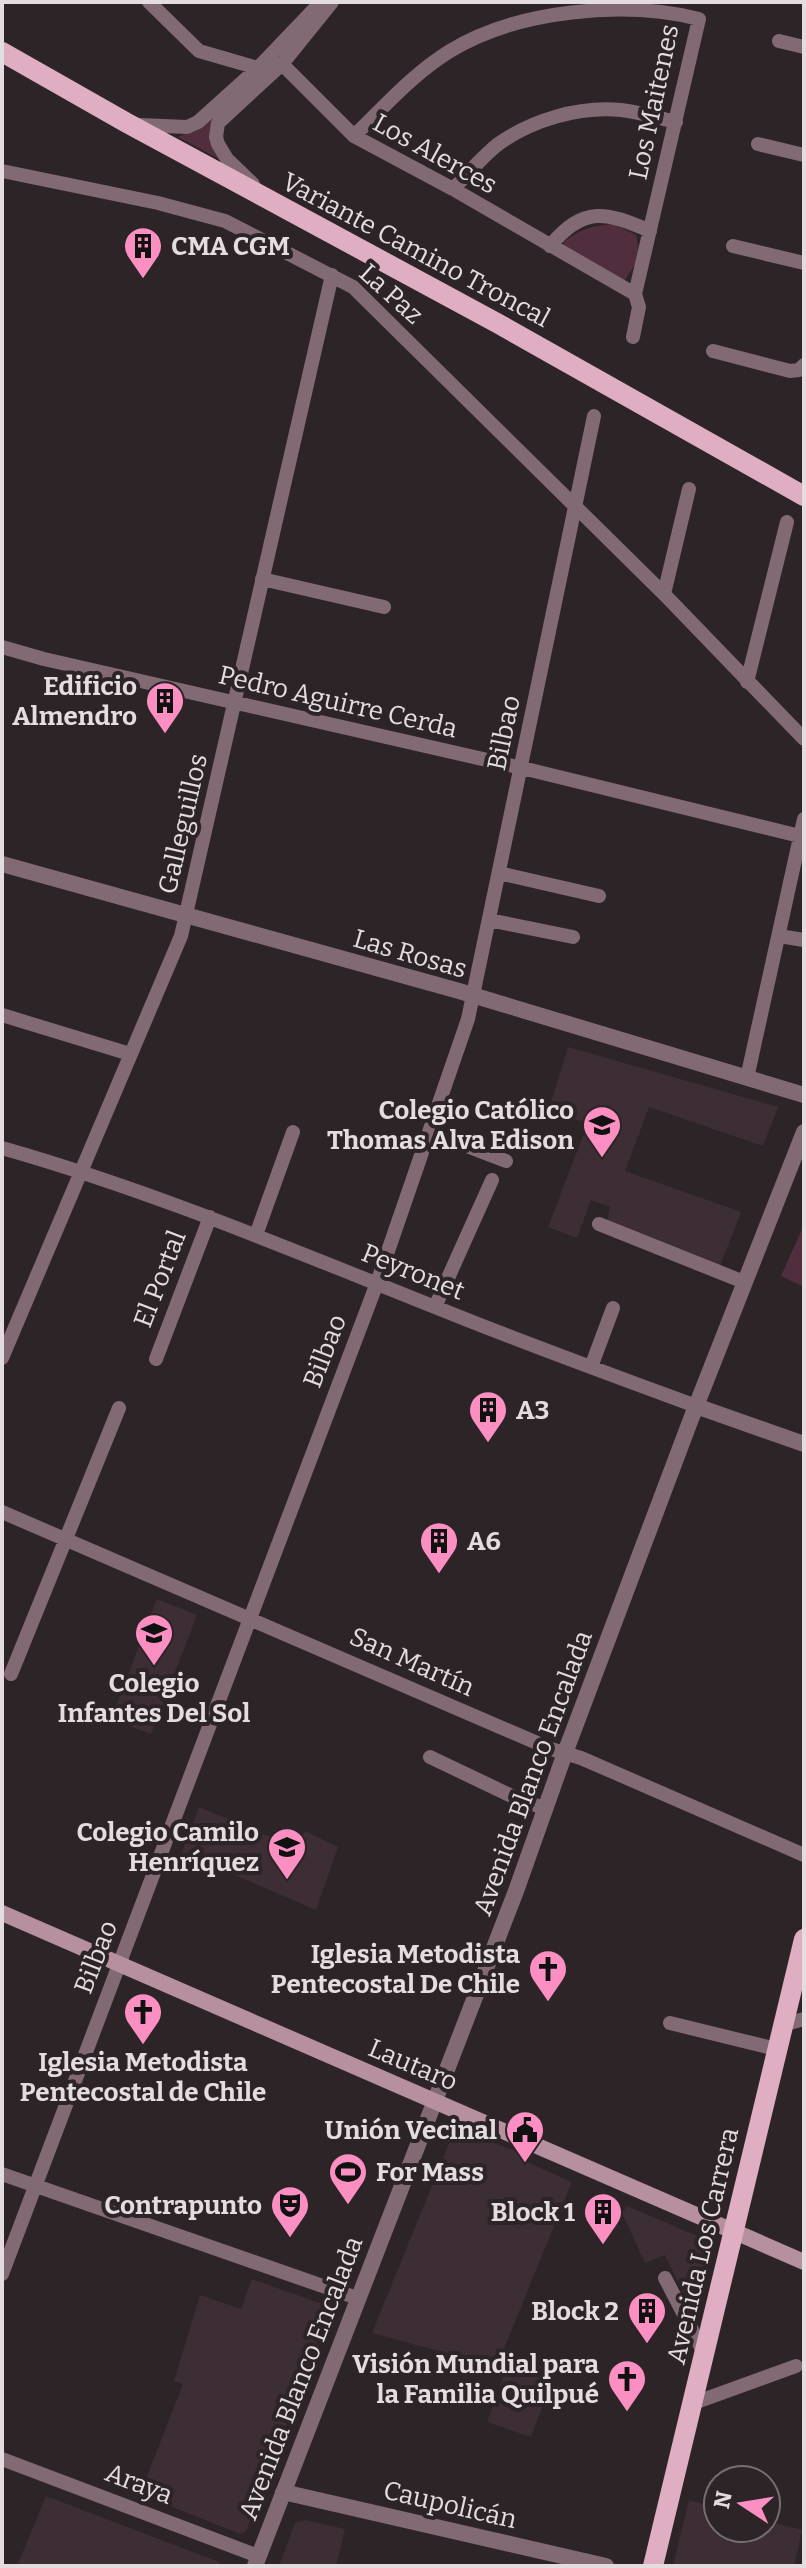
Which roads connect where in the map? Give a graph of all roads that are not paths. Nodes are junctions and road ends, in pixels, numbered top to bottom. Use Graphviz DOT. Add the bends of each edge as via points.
graph roads {
  1 [pos="149,2"];
  2 [pos="332,2"];
  3 [pos="315,9"];
  4 [pos="779,41"];
  5 [pos="804,47"];
  6 [pos="2,52"];
  7 [pos="282,64"];
  8 [pos="258,68"];
  9 [pos="218,112"];
  10 [pos="676,122"];
  11 [pos="127,123"];
  12 [pos="354,136"];
  13 [pos="758,144"];
  14 [pos="804,155"];
  15 [pos="2,171"];
  16 [pos="453,189"];
  17 [pos="271,201"];
  18 [pos="650,231"];
  19 [pos="550,246"];
  20 [pos="733,246"];
  21 [pos="804,263"];
  22 [pos="332,275"];
  23 [pos="635,294"];
  24 [pos="633,337"];
  25 [pos="713,351"];
  26 [pos="804,365"];
  27 [pos="594,416"];
  28 [pos="689,489"];
  29 [pos="804,496"];
  30 [pos="575,506"];
  31 [pos="787,522"];
  32 [pos="262,579"];
  33 [pos="664,594"];
  34 [pos="384,607"];
  35 [pos="2,647"];
  36 [pos="747,682"];
  37 [pos="234,704"];
  38 [pos="804,739"];
  39 [pos="522,768"];
  40 [pos="804,819"];
  41 [pos="802,837"];
  42 [pos="2,864"];
  43 [pos="499,873"];
  44 [pos="599,896"];
  45 [pos="187,917"];
  46 [pos="489,920"];
  47 [pos="779,936"];
  48 [pos="573,937"];
  49 [pos="804,940"];
  50 [pos="472,996"];
  51 [pos="2,1015"];
  52 [pos="130,1054"];
  53 [pos="747,1078"];
  54 [pos="804,1095"];
  55 [pos="293,1132"];
  56 [pos="430,1132"];
  57 [pos="804,1132"];
  58 [pos="2,1148"];
  59 [pos="506,1161"];
  60 [pos="81,1170"];
  61 [pos="492,1180"];
  62 [pos="210,1217"];
  63 [pos="599,1224"];
  64 [pos="256,1235"];
  65 [pos="744,1282"];
  66 [pos="377,1283"];
  67 [pos="435,1307"];
  68 [pos="613,1308"];
  69 [pos="2,1358"];
  70 [pos="156,1359"];
  71 [pos="591,1367"];
  72 [pos="696,1406"];
  73 [pos="119,1408"];
  74 [pos="804,1444"];
  75 [pos="2,1512"];
  76 [pos="67,1538"];
  77 [pos="251,1618"];
  78 [pos="11,1674"];
  79 [pos="565,1753"];
  80 [pos="430,1757"];
  81 [pos="546,1809"];
  82 [pos="804,1855"];
  83 [pos="2,1913"];
  84 [pos="804,1939"];
  85 [pos="119,1964"];
  86 [pos="804,2019"];
  87 [pos="670,2023"];
  88 [pos="782,2025"];
  89 [pos="776,2049"];
  90 [pos="435,2100"];
  91 [pos="2,2174"];
  92 [pos="34,2185"];
  93 [pos="733,2232"];
  94 [pos="804,2262"];
  95 [pos="2,2274"];
  96 [pos="665,2278"];
  97 [pos="357,2298"];
  98 [pos="705,2355"];
  99 [pos="796,2366"];
  100 [pos="694,2403"];
  101 [pos="2,2459"];
  102 [pos="283,2492"];
  103 [pos="256,2561"];
  104 [pos="606,2566"];
  105 [pos="653,2566"];
  1 -- 8 [label="street" via="199,51"];
  2 -- 3 [label="street"];
  3 -- 7 [label="street"];
  3 -- 8 [label="street"];
  4 -- 5 [label="street"];
  6 -- 11 [label="main road, Variante Camino Troncal"];
  7 -- 8 [label="street"];
  7 -- 9 [label="street"];
  7 -- 12 [label="street, Los Alerces"];
  8 -- 9 [label="street"];
  9 -- 11 [label="street" via="187,127"];
  9 -- 17 [label="street" via="218,144"];
  10 -- 12 [label="street, Los Maitenes" via="699,19 642,6 596,7 510,22 461,45 427,68"];
  10 -- 16 [label="street" via="604,109 558,117 496,146"];
  10 -- 18 [label="street, Los Maitenes"];
  11 -- 17 [label="main road, Variante Camino Troncal"];
  12 -- 16 [label="street, Los Alerces"];
  13 -- 14 [label="street"];
  15 -- 22 [label="street, La Paz" via="225,221"];
  16 -- 19 [label="street, Los Alerces"];
  17 -- 29 [label="main road, Variante Camino Troncal"];
  18 -- 19 [label="street" via="609,215 596,216 571,224"];
  18 -- 23 [label="street, Los Maitenes"];
  19 -- 23 [label="street, Los Alerces"];
  20 -- 21 [label="street"];
  22 -- 30 [label="street, La Paz" via="353,287"];
  22 -- 32 [label="street, Galleguillos"];
  23 -- 24 [label="street, Los Maitenes" via="639,307"];
  25 -- 26 [label="street" via="790,371"];
  27 -- 30 [label="street, Bilbao"];
  28 -- 33 [label="street"];
  30 -- 33 [label="street, La Paz"];
  30 -- 39 [label="street, Bilbao"];
  31 -- 36 [label="street"];
  32 -- 34 [label="street"];
  32 -- 37 [label="street, Galleguillos"];
  33 -- 36 [label="street, La Paz"];
  35 -- 37 [label="street, Pedro Aguirre Cerda"];
  36 -- 38 [label="street, La Paz"];
  37 -- 39 [label="street, Pedro Aguirre Cerda"];
  37 -- 45 [label="street, Galleguillos"];
  39 -- 41 [label="street, Pedro Aguirre Cerda"];
  39 -- 43 [label="street, Bilbao"];
  40 -- 41 [label="street"];
  41 -- 47 [label="street"];
  42 -- 45 [label="street, Las Rosas"];
  43 -- 44 [label="street"];
  43 -- 46 [label="street, Bilbao"];
  45 -- 50 [label="street, Las Rosas"];
  45 -- 52 [label="street, Galleguillos"];
  46 -- 48 [label="street"];
  46 -- 50 [label="street, Bilbao"];
  47 -- 49 [label="street"];
  47 -- 53 [label="street"];
  50 -- 53 [label="street, Las Rosas"];
  50 -- 56 [label="street, Bilbao"];
  51 -- 52 [label="street"];
  52 -- 60 [label="street, Galleguillos"];
  53 -- 54 [label="street, Las Rosas"];
  55 -- 64 [label="street"];
  56 -- 59 [label="street"];
  56 -- 66 [label="street, Bilbao"];
  57 -- 65 [label="street, Avenida Blanco Encalada"];
  58 -- 60 [label="street, Peyronet"];
  60 -- 62 [label="street, Peyronet"];
  60 -- 69 [label="street, Galleguillos"];
  61 -- 67 [label="street"];
  62 -- 64 [label="street, Peyronet"];
  62 -- 70 [label="street, El Portal"];
  63 -- 65 [label="street"];
  64 -- 66 [label="street, Peyronet"];
  65 -- 72 [label="street, Avenida Blanco Encalada"];
  66 -- 67 [label="street, Peyronet"];
  66 -- 77 [label="street, Bilbao"];
  67 -- 71 [label="street, Peyronet"];
  68 -- 71 [label="street"];
  71 -- 72 [label="street, Peyronet"];
  72 -- 74 [label="street, Peyronet"];
  72 -- 79 [label="street, Avenida Blanco Encalada"];
  73 -- 76 [label="street"];
  75 -- 76 [label="street, San Martín"];
  76 -- 77 [label="street, San Martín"];
  76 -- 78 [label="street"];
  77 -- 79 [label="street, San Martín"];
  77 -- 85 [label="street, Bilbao"];
  79 -- 81 [label="street, Avenida Blanco Encalada"];
  79 -- 82 [label="street, San Martín"];
  80 -- 81 [label="street"];
  81 -- 90 [label="street, Avenida Blanco Encalada"];
  83 -- 85 [label="main road, Lautaro"];
  84 -- 88 [label="main road, Avenida Los Carrera"];
  85 -- 90 [label="main road, Lautaro"];
  85 -- 92 [label="street, Bilbao"];
  86 -- 88 [label="street"];
  87 -- 89 [label="street"];
  88 -- 89 [label="main road, Avenida Los Carrera"];
  89 -- 93 [label="main road, Avenida Los Carrera"];
  90 -- 93 [label="main road, Lautaro"];
  90 -- 97 [label="street, Avenida Blanco Encalada"];
  91 -- 92 [label="street"];
  92 -- 95 [label="street, Bilbao"];
  92 -- 97 [label="street"];
  93 -- 94 [label="main road, Lautaro"];
  93 -- 98 [label="main road, Avenida Los Carrera"];
  96 -- 98 [label="street"];
  97 -- 102 [label="street, Avenida Blanco Encalada"];
  98 -- 100 [label="main road, Avenida Los Carrera"];
  99 -- 100 [label="street"];
  100 -- 105 [label="main road, Avenida Los Carrera"];
  101 -- 103 [label="street, Araya"];
  102 -- 103 [label="street, Avenida Blanco Encalada"];
  102 -- 104 [label="street, Caupolicán"];
}
